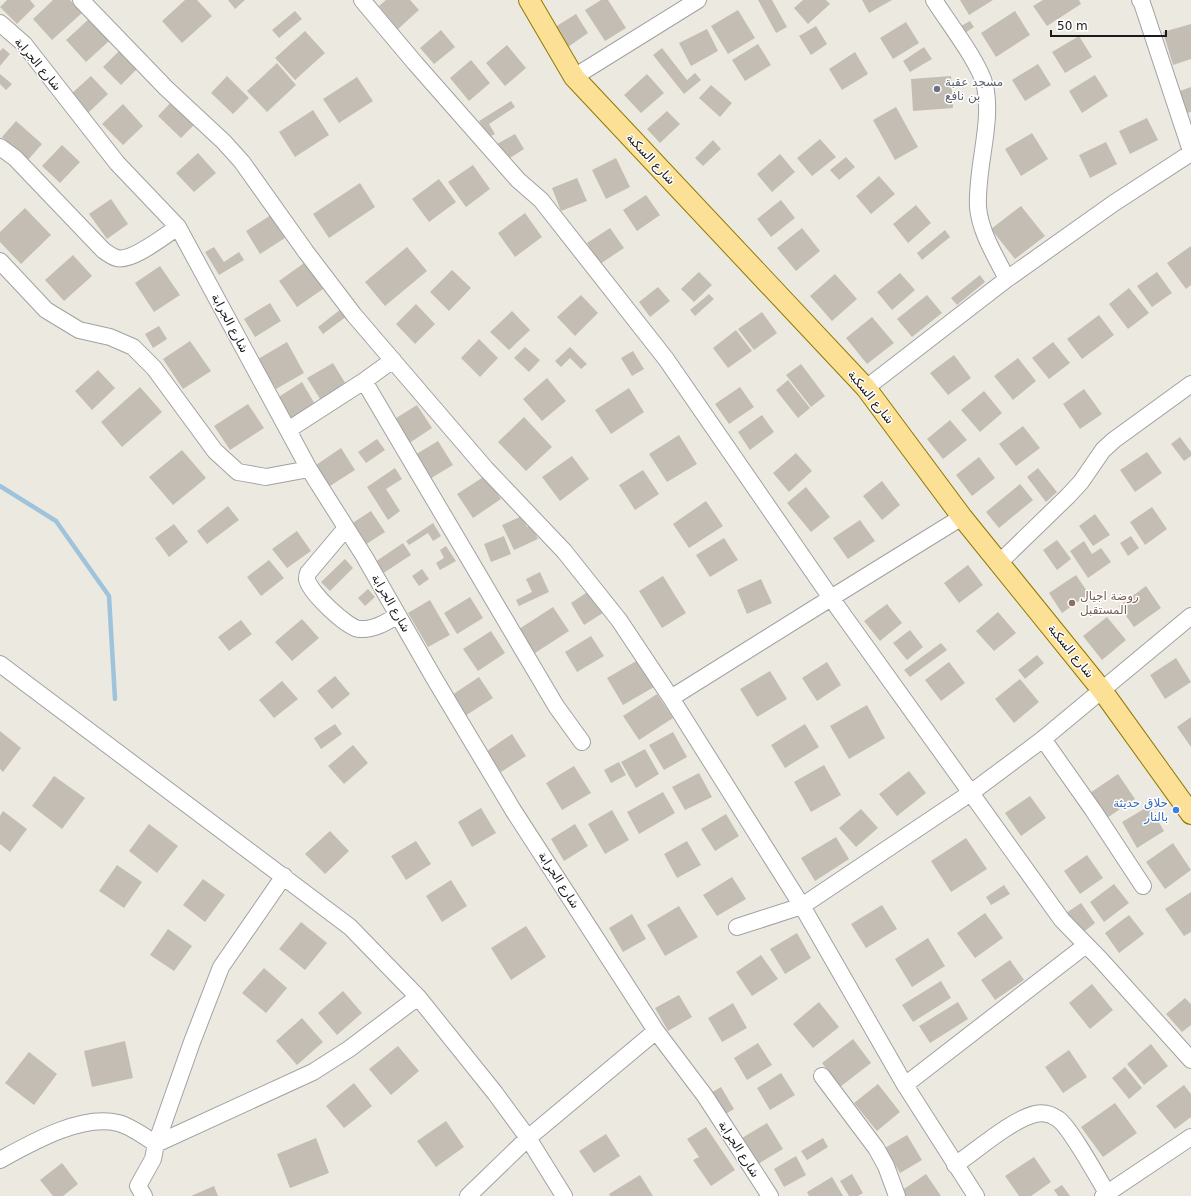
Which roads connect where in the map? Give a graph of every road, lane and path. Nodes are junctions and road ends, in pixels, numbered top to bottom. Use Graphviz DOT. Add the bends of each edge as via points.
graph roads {
  1 [pos="81,0"];
  2 [pos="362,0"];
  3 [pos="529,0"];
  4 [pos="698,0"];
  5 [pos="934,0"];
  6 [pos="1143,1"];
  7 [pos="0,23"];
  8 [pos="574,77"];
  9 [pos="0,147"];
  10 [pos="1191,152"];
  11 [pos="178,228"];
  12 [pos="0,261"];
  13 [pos="1007,280"];
  14 [pos="393,360"];
  15 [pos="364,381"];
  16 [pos="1191,384"];
  17 [pos="866,388"];
  18 [pos="288,430"];
  19 [pos="309,469"];
  20 [pos="962,517"];
  21 [pos="346,528"];
  22 [pos="1000,562"];
  23 [pos="831,598"];
  24 [pos="398,615"];
  25 [pos="1191,616"];
  26 [pos="0,664"];
  27 [pos="1101,689"];
  28 [pos="671,698"];
  29 [pos="1043,739"];
  30 [pos="582,742"];
  31 [pos="972,792"];
  32 [pos="1191,814"];
  33 [pos="284,876"];
  34 [pos="1144,886"];
  35 [pos="802,906"];
  36 [pos="737,927"];
  37 [pos="1086,944"];
  38 [pos="418,997"];
  39 [pos="656,1031"];
  40 [pos="1191,1060"];
  41 [pos="822,1076"];
  42 [pos="906,1085"];
  43 [pos="1191,1137"];
  44 [pos="528,1138"];
  45 [pos="156,1144"];
  46 [pos="0,1160"];
  47 [pos="955,1165"];
  48 [pos="1105,1194"];
  49 [pos="144,1196"];
  50 [pos="468,1196"];
  51 [pos="564,1196"];
  52 [pos="770,1196"];
  53 [pos="897,1196"];
  54 [pos="976,1196"];
  1 -- 14 [label="street" via="242,162 354,315"];
  2 -- 23 [label="street" via="518,180 541,200 666,359"];
  3 -- 8 [label="main road, شارع السكبة"];
  4 -- 8 [label="street"];
  5 -- 13 [label="street" via="978,68 985,84 988,102 978,206 984,232"];
  6 -- 10 [label="street"];
  7 -- 11 [label="street, شارع الجرابة" via="24,44 117,163"];
  8 -- 17 [label="main road, شارع السكبة"];
  9 -- 11 [label="street" via="15,158 103,250 116,258 125,259 135,255"];
  10 -- 13 [label="street" via="1114,203"];
  11 -- 18 [label="street, شارع الجرابة"];
  12 -- 19 [label="street" via="46,310 79,330 110,337 133,347 154,368 215,450 238,472 266,477"];
  13 -- 17 [label="street"];
  14 -- 15 [label="street"];
  14 -- 28 [label="street" via="486,469 590,581"];
  15 -- 18 [label="street"];
  15 -- 30 [label="street" via="556,706"];
  16 -- 22 [label="street" via="1103,450 1081,482"];
  17 -- 20 [label="main road, شارع السكبة"];
  18 -- 19 [label="street, شارع الجرابة"];
  19 -- 21 [label="street, شارع الجرابة"];
  20 -- 22 [label="main road, شارع السكبة"];
  20 -- 23 [label="street"];
  21 -- 24 [label="street, شارع الجرابة"];
  21 -- 24 [label="street" via="308,573 307,580 312,589 351,627 370,628 384,624"];
  22 -- 27 [label="main road, شارع السكبة"];
  23 -- 28 [label="street"];
  23 -- 31 [label="street"];
  24 -- 39 [label="street, شارع الجرابة" via="513,810"];
  25 -- 27 [label="street"];
  26 -- 33 [label="street"];
  27 -- 29 [label="street"];
  27 -- 32 [label="main road, شارع السكبة"];
  28 -- 35 [label="street"];
  29 -- 31 [label="street"];
  29 -- 34 [label="street"];
  31 -- 35 [label="street"];
  31 -- 37 [label="street" via="1044,897"];
  33 -- 38 [label="street" via="350,927"];
  33 -- 45 [label="street" via="221,967"];
  35 -- 36 [label="street"];
  35 -- 42 [label="street"];
  37 -- 40 [label="street"];
  37 -- 42 [label="street"];
  38 -- 44 [label="street"];
  38 -- 45 [label="street" via="349,1049 313,1072"];
  39 -- 44 [label="street"];
  39 -- 52 [label="street, شارع الجرابة" via="705,1096"];
  41 -- 53 [label="street" via="876,1148"];
  42 -- 47 [label="street"];
  43 -- 48 [label="street"];
  44 -- 50 [label="street"];
  44 -- 51 [label="street"];
  45 -- 46 [label="street" via="119,1123 103,1122 80,1125 43,1137"];
  45 -- 49 [label="street" via="153,1159 138,1186"];
  47 -- 48 [label="street" via="1018,1122 1035,1114 1048,1114 1060,1120 1069,1132"];
  47 -- 54 [label="street"];
}
